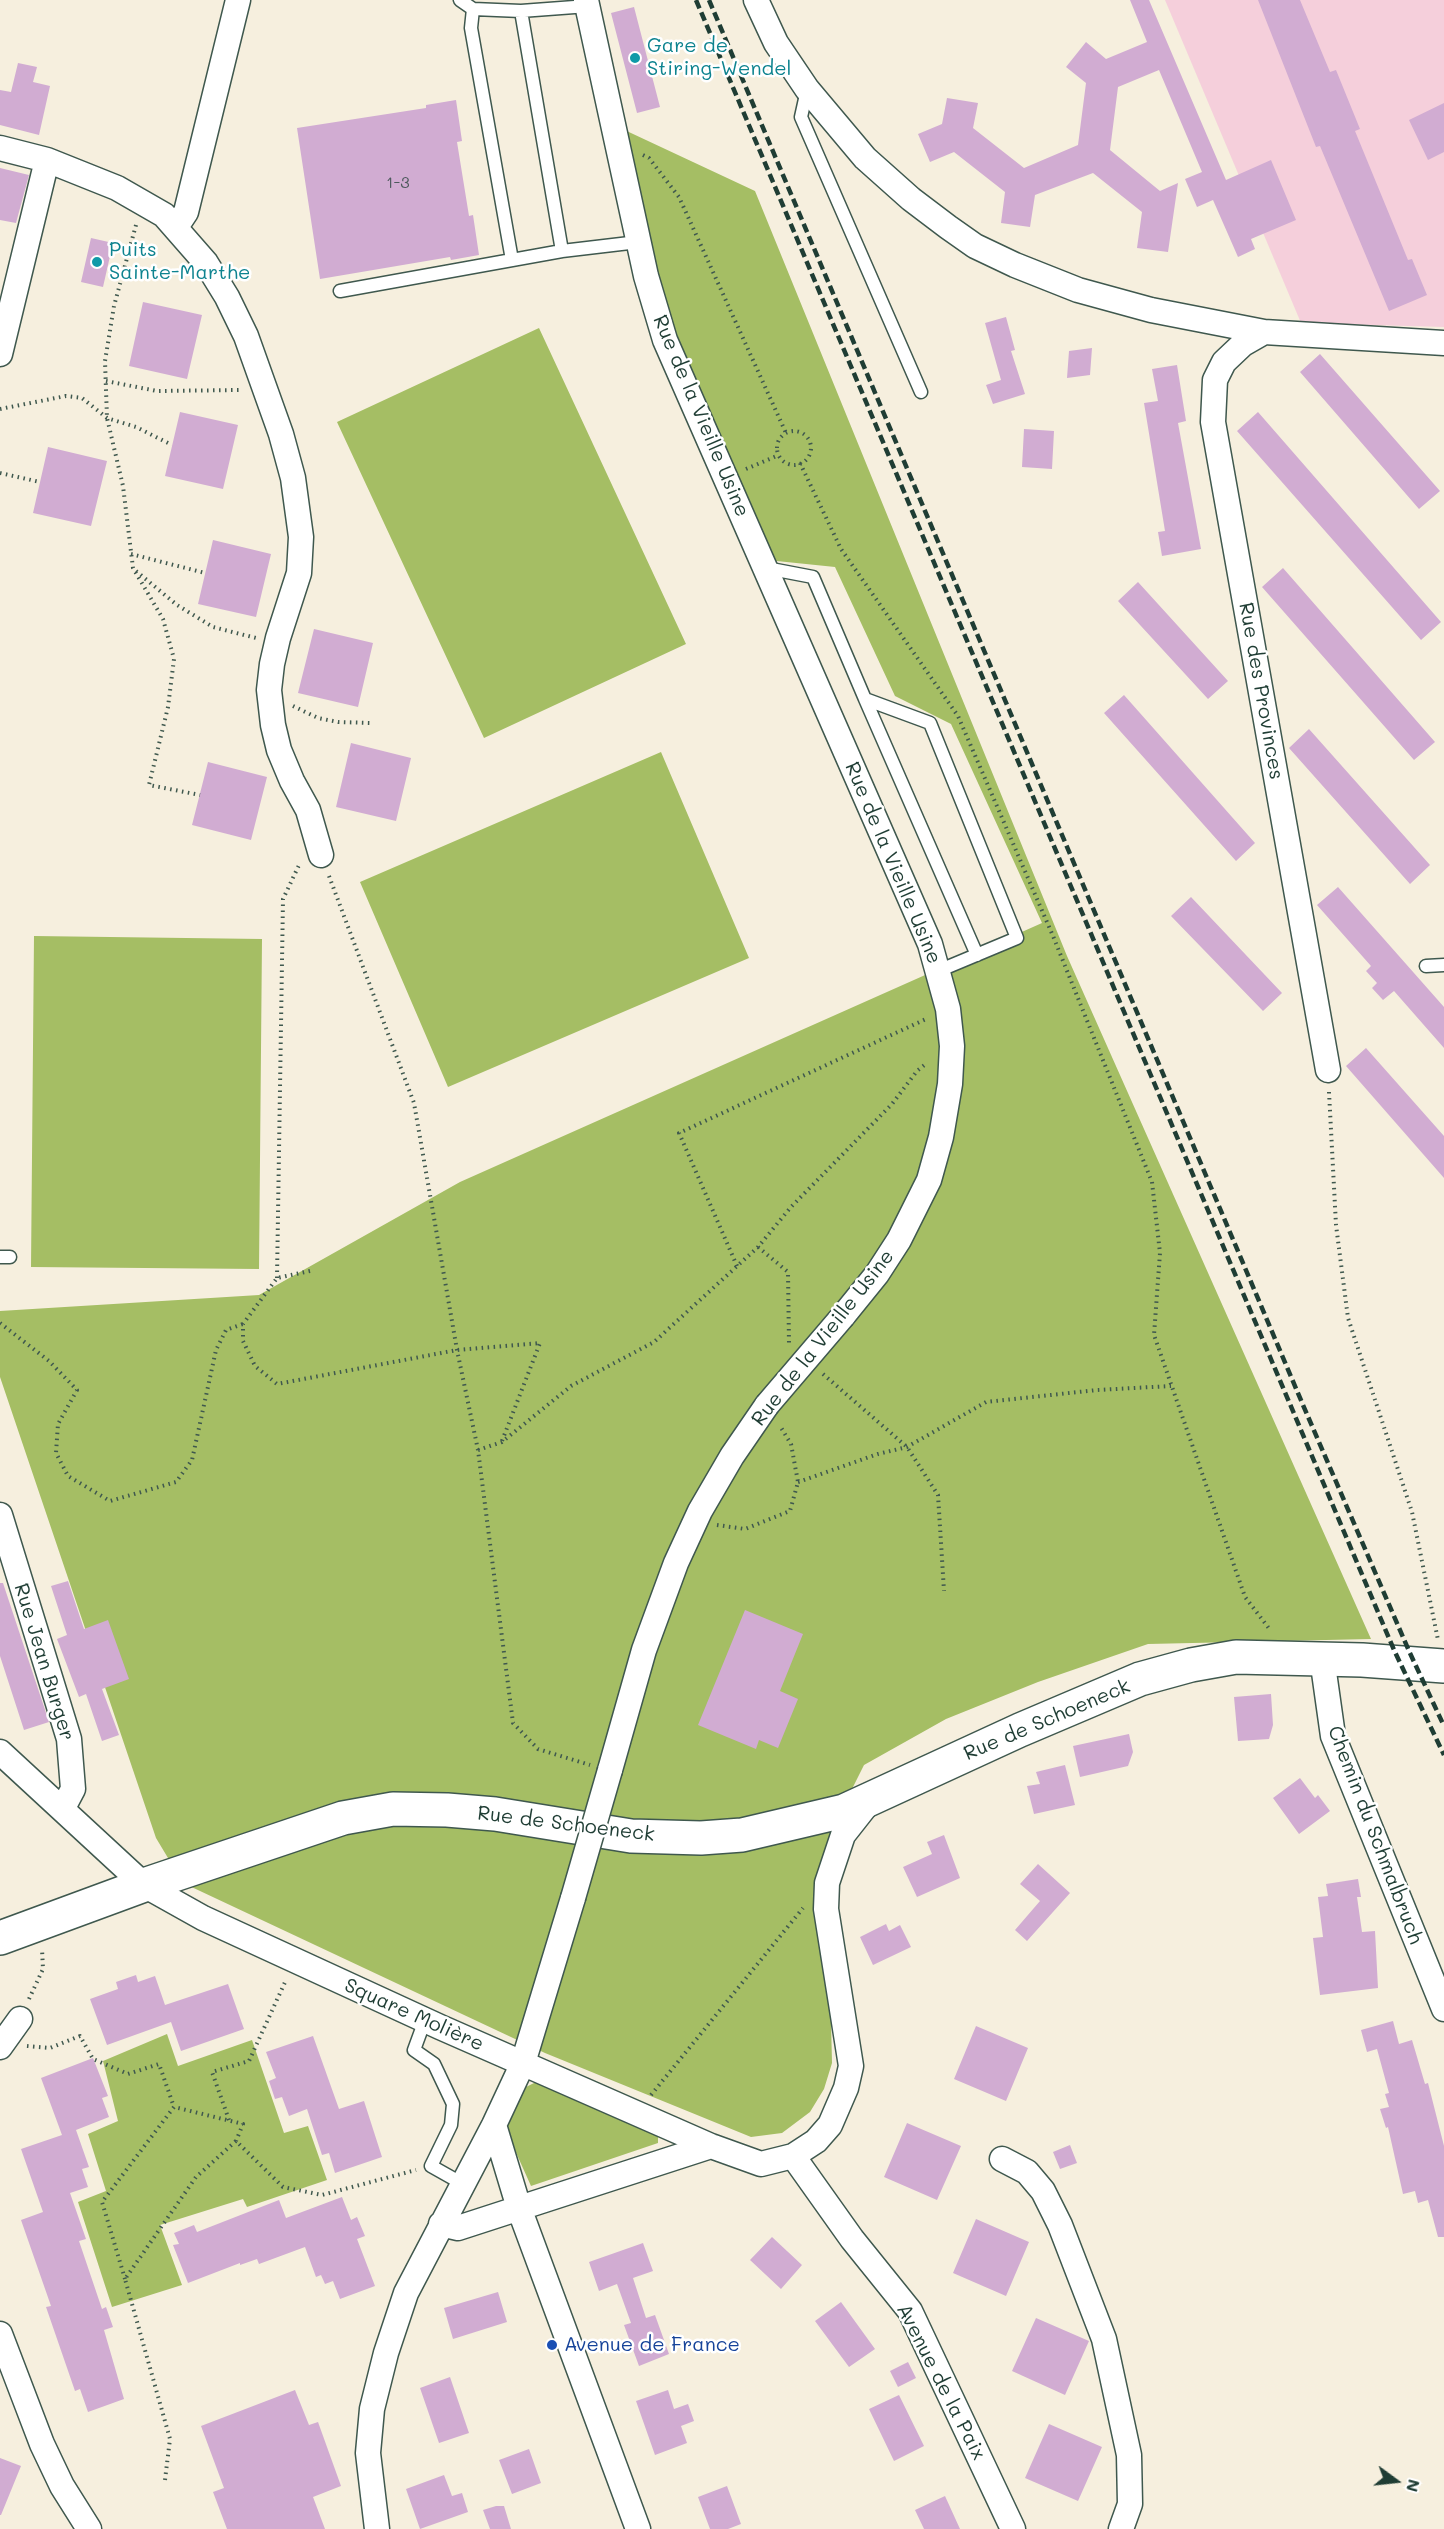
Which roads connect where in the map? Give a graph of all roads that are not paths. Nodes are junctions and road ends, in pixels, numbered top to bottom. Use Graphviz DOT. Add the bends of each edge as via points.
graph roads {
  1 [pos="238,0"];
  2 [pos="460,0"];
  3 [pos="756,0"];
  4 [pos="587,3"];
  5 [pos="473,9"];
  6 [pos="521,11"];
  7 [pos="807,89"];
  8 [pos="0,148"];
  9 [pos="47,160"];
  10 [pos="176,227"];
  11 [pos="638,242"];
  12 [pos="561,251"];
  13 [pos="512,261"];
  14 [pos="340,291"];
  15 [pos="1264,332"];
  16 [pos="1444,343"];
  17 [pos="0,354"];
  18 [pos="921,392"];
  19 [pos="766,568"];
  20 [pos="865,699"];
  21 [pos="321,855"];
  22 [pos="977,955"];
  23 [pos="1444,965"];
  24 [pos="1426,966"];
  25 [pos="938,971"];
  26 [pos="1328,1070"];
  27 [pos="0,1515"];
  28 [pos="1323,1658"];
  29 [pos="1444,1666"];
  30 [pos="0,1752"];
  31 [pos="870,1800"];
  32 [pos="63,1808"];
  33 [pos="144,1885"];
  34 [pos="14,1933"];
  35 [pos="1444,2009"];
  36 [pos="20,2019"];
  37 [pos="426,2020"];
  38 [pos="1,2046"];
  39 [pos="523,2063"];
  40 [pos="494,2125"];
  41 [pos="711,2146"];
  42 [pos="793,2156"];
  43 [pos="1002,2159"];
  44 [pos="463,2184"];
  45 [pos="519,2208"];
  46 [pos="441,2224"];
  47 [pos="0,2334"];
  48 [pos="8,2376"];
  49 [pos="89,2529"];
  50 [pos="377,2529"];
  51 [pos="638,2529"];
  52 [pos="1013,2529"];
  53 [pos="1121,2529"];
  1 -- 10 [label="street" via="186,212"];
  2 -- 5 [label="lane"];
  3 -- 7 [label="street" via="776,43"];
  4 -- 6 [label="lane"];
  4 -- 11 [label="street, Rue de la Vieille Usine"];
  5 -- 6 [label="lane"];
  5 -- 13 [label="lane" via="471,28"];
  6 -- 12 [label="lane"];
  7 -- 15 [label="street" via="865,158 911,199 975,246 1078,290 1152,310"];
  7 -- 18 [label="lane" via="801,117"];
  8 -- 9 [label="street"];
  9 -- 10 [label="street" via="143,201"];
  9 -- 17 [label="street"];
  10 -- 21 [label="street" via="206,263 246,336 293,478 301,537 299,573 278,638 269,690 279,750 308,810"];
  11 -- 12 [label="lane"];
  11 -- 19 [label="street, Rue de la Vieille Usine" via="665,340"];
  12 -- 13 [label="lane"];
  13 -- 14 [label="lane"];
  15 -- 16 [label="street"];
  15 -- 26 [label="street, Rue des Provinces" via="1224,362 1215,380 1213,422"];
  19 -- 20 [label="lane" via="813,577"];
  19 -- 25 [label="street, Rue de la Vieille Usine" via="930,944"];
  20 -- 22 [label="lane"];
  20 -- 22 [label="lane" via="930,723 1017,938"];
  22 -- 25 [label="lane"];
  23 -- 24 [label="lane"];
  25 -- 39 [label="street, Rue de la Vieille Usine, bridge" via="952,1046 942,1137 929,1180 877,1274 767,1405 732,1456 676,1563 644,1650"];
  27 -- 32 [label="street, Rue Jean Burger" via="69,1739 73,1789"];
  28 -- 29 [label="main road, Rue de Schoeneck"];
  28 -- 31 [label="main road, Rue de Schoeneck" via="1236,1657 1140,1679"];
  28 -- 35 [label="street, Chemin du Schmalbruch" via="1333,1736"];
  30 -- 32 [label="street"];
  31 -- 33 [label="main road, Rue de Schoeneck" via="794,1825 701,1838 630,1836 495,1814 393,1809 343,1818"];
  31 -- 42 [label="street" via="843,1835 827,1883 826,1909 851,2066 840,2107 830,2125 816,2141"];
  32 -- 33 [label="street"];
  33 -- 34 [label="main road, Rue de Schoeneck"];
  33 -- 37 [label="street, Square Molière" via="203,1918"];
  36 -- 38 [label="street"];
  37 -- 39 [label="street, Square Molière"];
  37 -- 44 [label="lane" via="414,2050 434,2064 453,2104 451,2125 431,2166"];
  39 -- 40 [label="street"];
  39 -- 41 [label="street"];
  40 -- 44 [label="street"];
  40 -- 45 [label="street"];
  41 -- 42 [label="street" via="761,2164"];
  41 -- 45 [label="street"];
  42 -- 52 [label="street, Avenue de la Paix" via="910,2311"];
  43 -- 53 [label="street" via="1027,2172 1043,2191 1104,2339 1129,2454 1130,2504"];
  44 -- 46 [label="street"];
  45 -- 46 [label="street" via="458,2228"];
  45 -- 51 [label="street"];
  46 -- 50 [label="street" via="406,2293 372,2409 368,2453"];
  47 -- 48 [label="street"];
  48 -- 49 [label="street" via="62,2486"];
}
